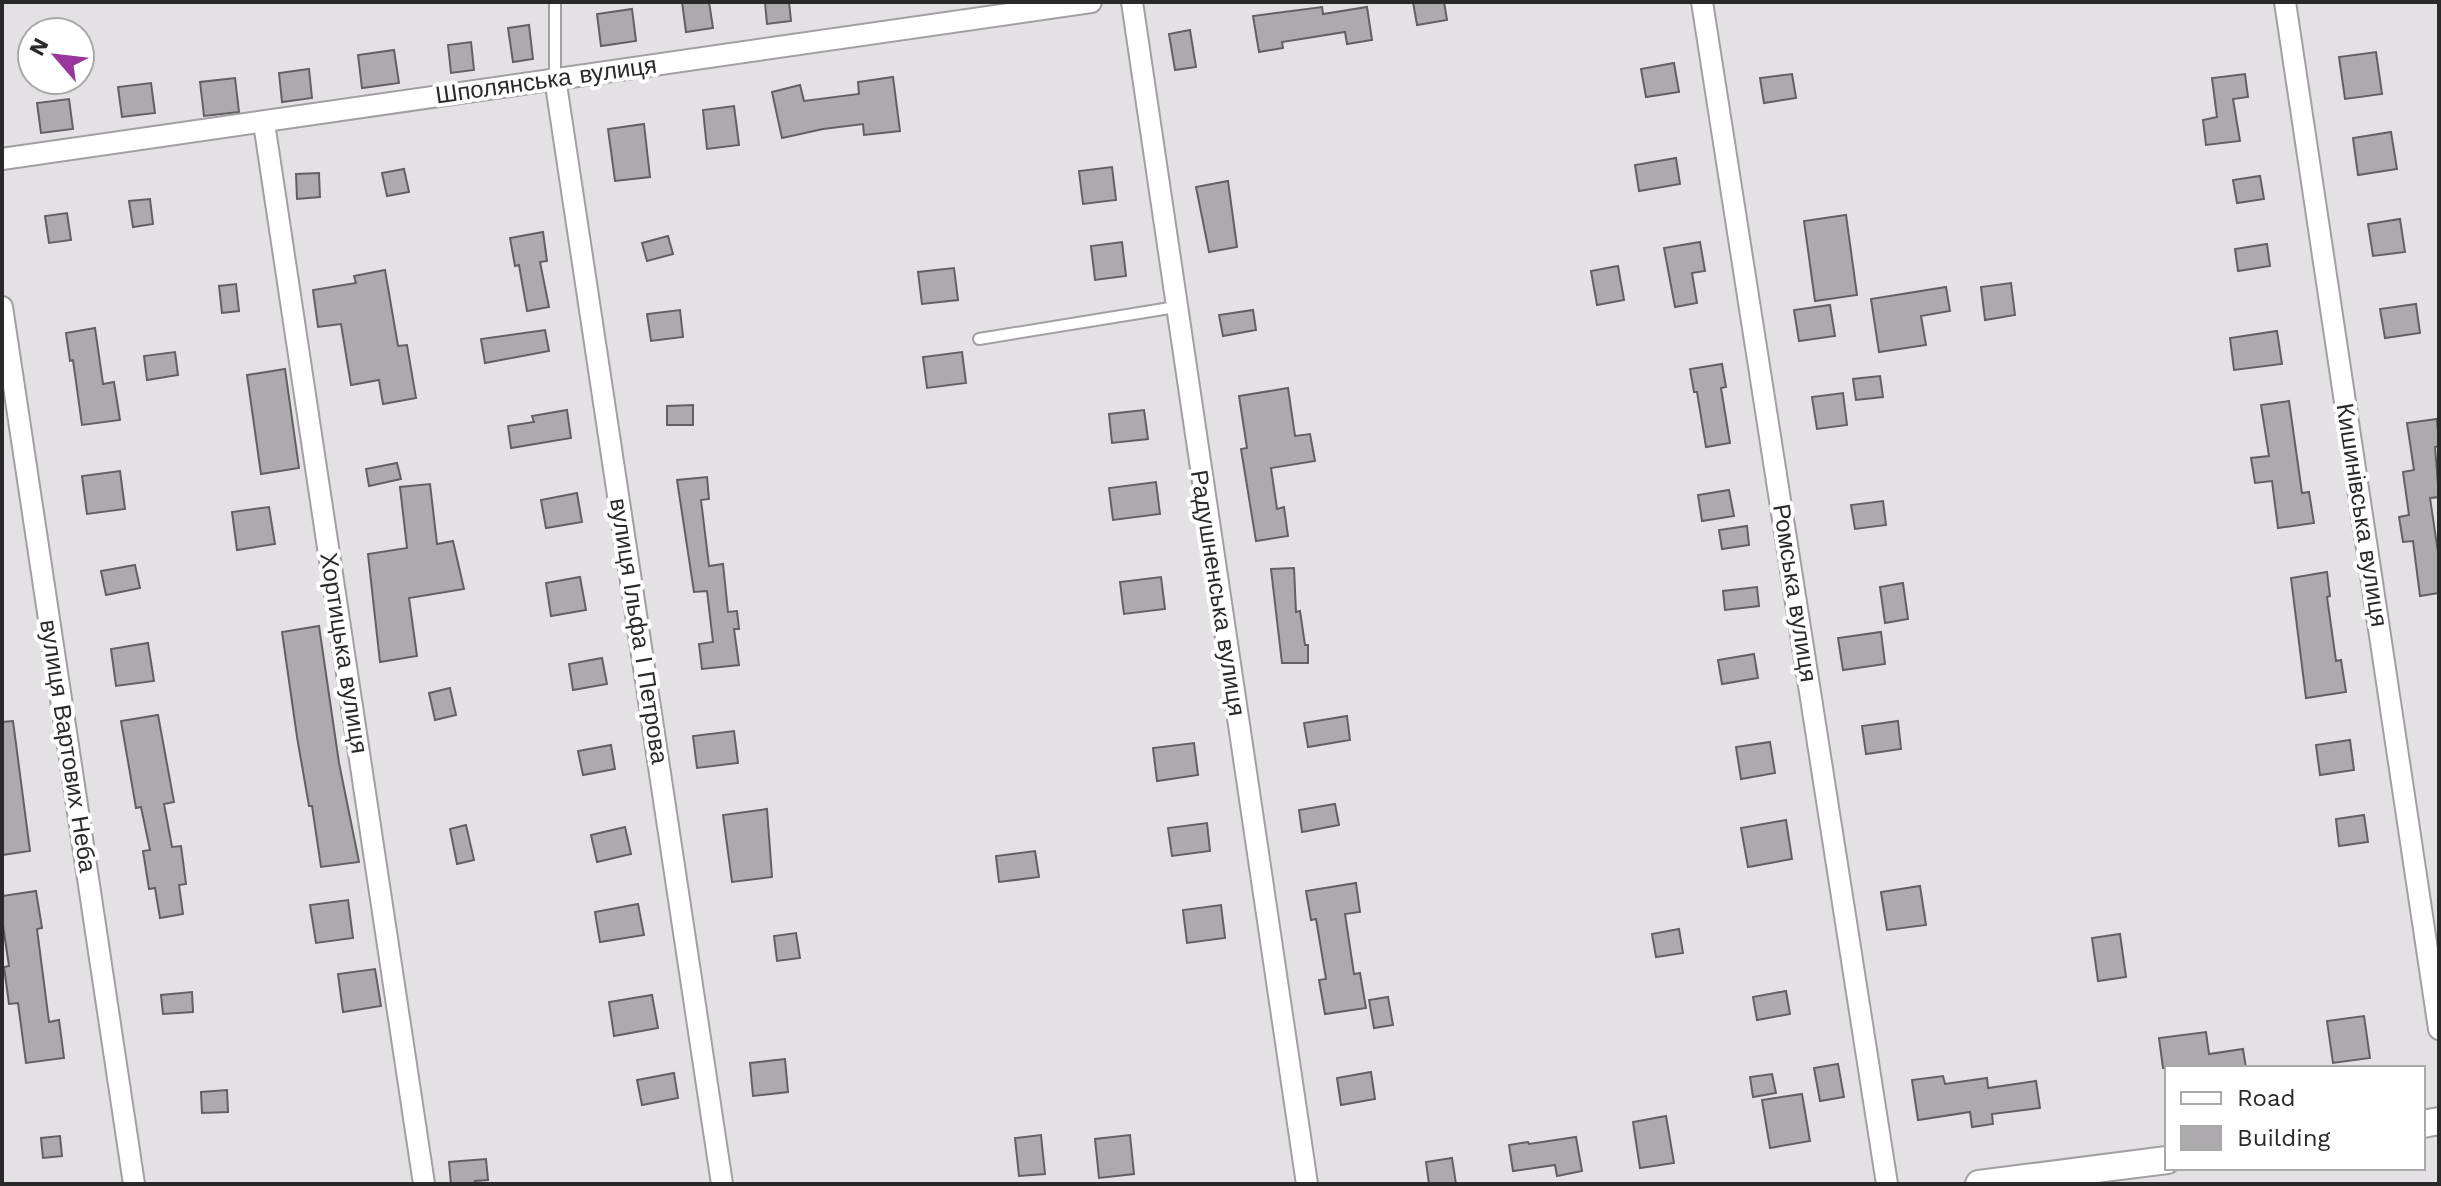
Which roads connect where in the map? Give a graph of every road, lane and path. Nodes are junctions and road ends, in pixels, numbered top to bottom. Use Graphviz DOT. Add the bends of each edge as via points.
graph roads {
  1 [pos="555,2"];
  2 [pos="1091,2"];
  3 [pos="1132,2"];
  4 [pos="1702,2"];
  5 [pos="2285,2"];
  6 [pos="555,78"];
  7 [pos="264,123"];
  8 [pos="2,159"];
  9 [pos="2,307"];
  10 [pos="1176,307"];
  11 [pos="979,339"];
  12 [pos="2439,1029"];
  13 [pos="2165,1160"];
  14 [pos="134,1184"];
  15 [pos="424,1184"];
  16 [pos="722,1184"];
  17 [pos="1307,1184"];
  18 [pos="1887,1184"];
  19 [pos="1979,1184"];
  1 -- 6 [label="lane"];
  2 -- 6 [label="street, Шполянська вулиця"];
  3 -- 10 [label="street, Радушненська вулиця"];
  4 -- 18 [label="street, Ромська вулиця"];
  5 -- 12 [label="street, Кишинівська вулиця"];
  6 -- 7 [label="street, Шполянська вулиця"];
  6 -- 16 [label="street, вулиця Ільфа І Петрова"];
  7 -- 8 [label="street, Шполянська вулиця"];
  7 -- 15 [label="street, Хортицька вулиця"];
  9 -- 14 [label="street, вулиця Вартових Неба"];
  10 -- 11 [label="lane"];
  10 -- 17 [label="street, Радушненська вулиця"];
  13 -- 19 [label="street"];
}
